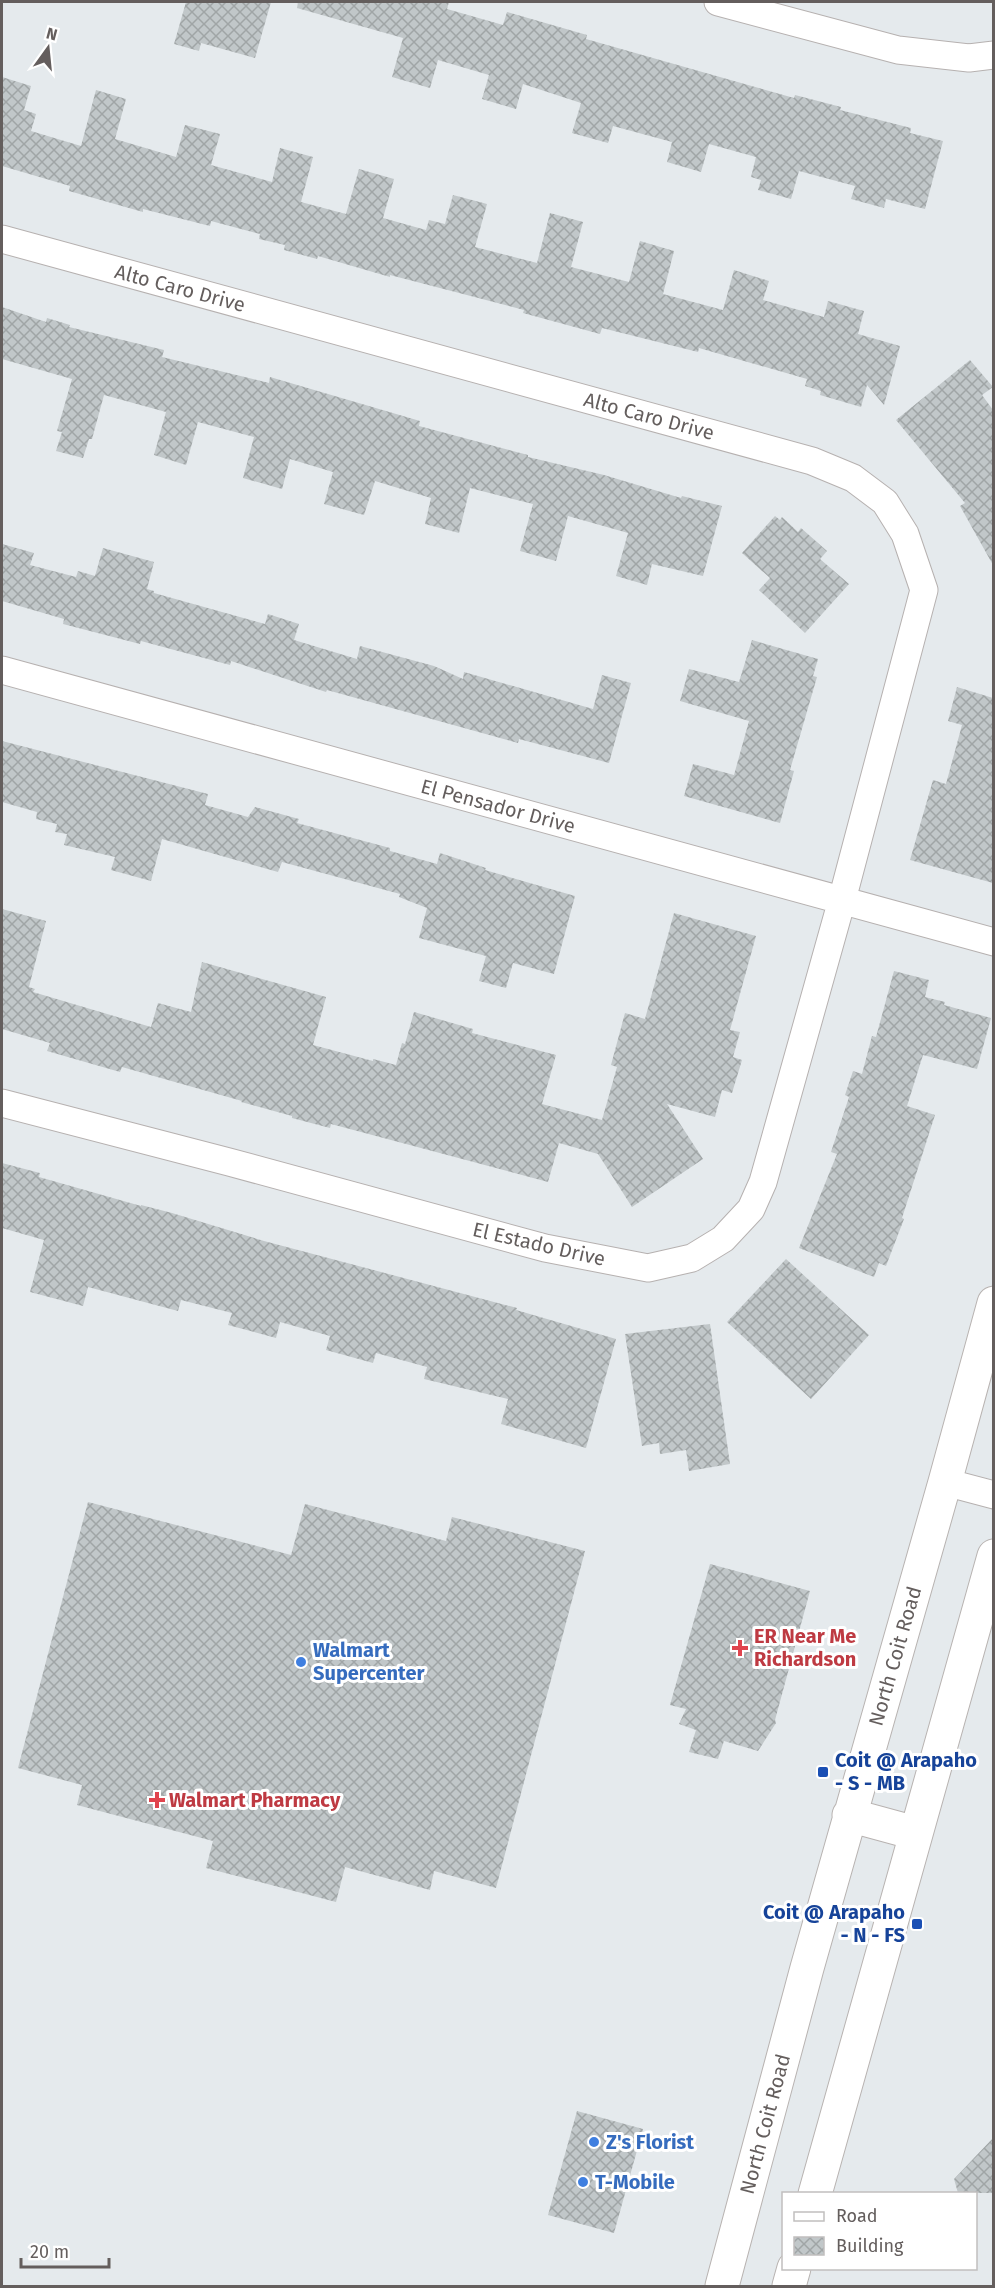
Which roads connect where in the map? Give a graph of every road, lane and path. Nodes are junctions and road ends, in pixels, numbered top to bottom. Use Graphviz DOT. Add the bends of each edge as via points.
graph roads {
  1 [pos="718,2"];
  2 [pos="993,55"];
  3 [pos="2,239"];
  4 [pos="2,670"];
  5 [pos="842,900"];
  6 [pos="993,942"];
  7 [pos="2,1103"];
  8 [pos="993,1303"];
  9 [pos="945,1482"];
  10 [pos="993,1495"];
  11 [pos="993,1556"];
  12 [pos="849,1815"];
  13 [pos="915,1833"];
  14 [pos="815,2192"];
  15 [pos="793,2270"];
  16 [pos="722,2286"];
  17 [pos="789,2286"];
  1 -- 2 [label="street" via="898,50 969,58"];
  3 -- 5 [label="street, Alto Caro Drive" via="812,461 853,478 885,502 905,534 924,590"];
  4 -- 5 [label="street, El Pensador Drive"];
  5 -- 6 [label="street, El Pensador Drive"];
  5 -- 7 [label="street, El Estado Drive" via="763,1182 751,1209 723,1239 692,1257 648,1268 545,1248"];
  8 -- 9 [label="main road, North Coit Road"];
  9 -- 10 [label="street"];
  9 -- 12 [label="main road, North Coit Road"];
  11 -- 13 [label="main road"];
  12 -- 13 [label="main road"];
  12 -- 16 [label="main road, North Coit Road"];
  13 -- 14 [label="main road"];
  15 -- 17 [label="main road"];
}
